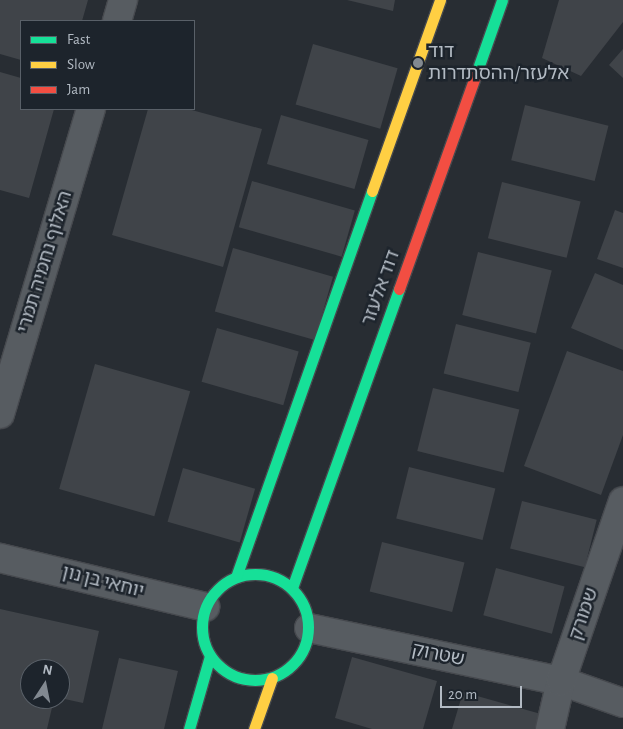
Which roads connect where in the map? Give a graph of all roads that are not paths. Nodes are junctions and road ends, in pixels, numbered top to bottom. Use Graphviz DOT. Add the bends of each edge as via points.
graph roads {
  1 [pos="123,0"];
  2 [pos="440,0"];
  3 [pos="502,0"];
  4 [pos="117,20"];
  5 [pos="91,110"];
  6 [pos="0,414"];
  7 [pos="623,501"];
  8 [pos="0,558"];
  9 [pos="236,577"];
  10 [pos="292,588"];
  11 [pos="205,607"];
  12 [pos="309,628"];
  13 [pos="210,656"];
  14 [pos="272,678"];
  15 [pos="561,681"];
  16 [pos="623,704"];
  17 [pos="190,729"];
  18 [pos="254,729"];
  19 [pos="550,729"];
  1 -- 4 [label="street"];
  2 -- 9 [label="street"];
  3 -- 10 [label="street, דוד אלעזר"];
  5 -- 6 [label="street, האלוף נחמיה תמרי"];
  7 -- 15 [label="street, שמורק"];
  8 -- 11 [label="street, יוחאי בן נון"];
  9 -- 10 [label="street" via="266,574"];
  9 -- 11 [label="street" via="212,594"];
  10 -- 12 [label="street" via="307,613"];
  11 -- 13 [label="street" via="203,640"];
  12 -- 14 [label="street" via="298,659"];
  12 -- 15 [label="street, שטרוק"];
  13 -- 14 [label="street" via="237,677"];
  13 -- 17 [label="street"];
  14 -- 18 [label="street"];
  15 -- 16 [label="street, שטרוק"];
  15 -- 19 [label="street, שמורק"];
}
